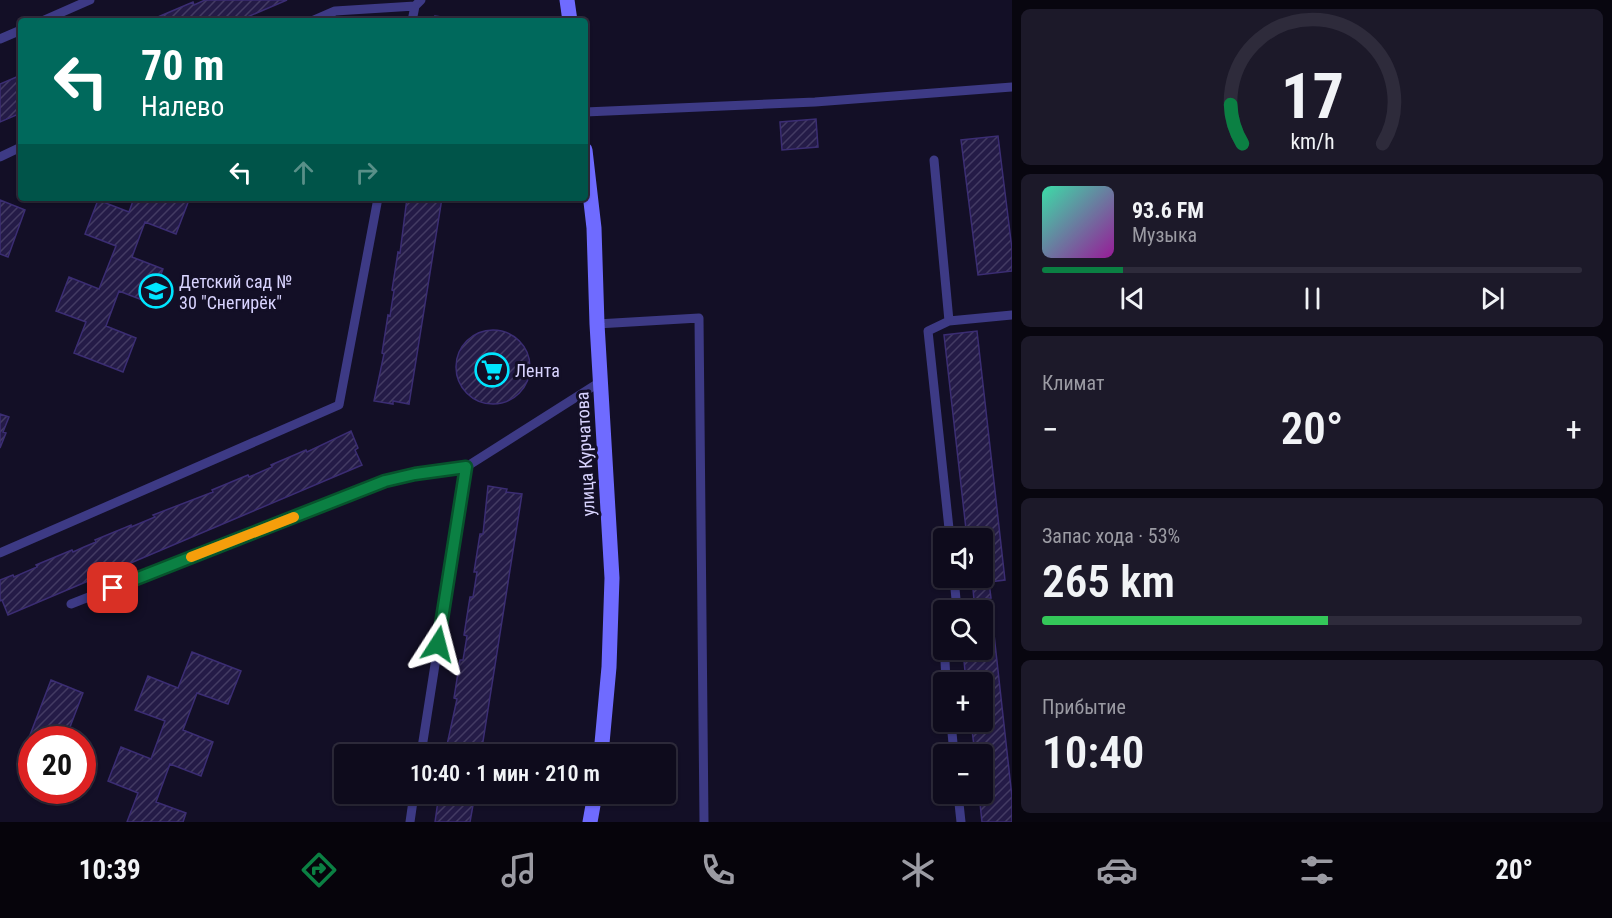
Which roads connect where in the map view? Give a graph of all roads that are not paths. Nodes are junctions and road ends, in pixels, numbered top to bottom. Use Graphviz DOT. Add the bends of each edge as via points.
graph roads {
  1 [pos="90,0"];
  2 [pos="567,0"];
  3 [pos="418,3"];
  4 [pos="49,18"];
  5 [pos="319,18"];
  6 [pos="413,18"];
  7 [pos="570,18"];
  8 [pos="18,31"];
  9 [pos="0,39"];
  10 [pos="1012,87"];
  11 [pos="588,112"];
  12 [pos="18,148"];
  13 [pos="0,157"];
  14 [pos="934,160"];
  15 [pos="588,176"];
  16 [pos="377,201"];
  17 [pos="1012,315"];
  18 [pos="949,321"];
  19 [pos="597,324"];
  20 [pos="600,382"];
  21 [pos="466,467"];
  22 [pos="949,528"];
  23 [pos="0,553"];
  24 [pos="71,604"];
  25 [pos="423,744"];
  26 [pos="602,744"];
  27 [pos="413,804"];
  28 [pos="593,804"];
  29 [pos="959,804"];
  30 [pos="410,822"];
  31 [pos="590,822"];
  32 [pos="704,822"];
  33 [pos="961,822"];
  1 -- 4 [label="lane"];
  2 -- 7 [label="main road"];
  3 -- 5 [label="lane" via="335,11"];
  3 -- 6 [label="lane"];
  8 -- 9 [label="lane"];
  10 -- 11 [label="lane" via="814,102"];
  12 -- 13 [label="lane"];
  14 -- 18 [label="lane"];
  15 -- 19 [label="main road, улица Курчатова"];
  16 -- 23 [label="lane" via="339,405"];
  17 -- 18 [label="lane"];
  18 -- 22 [label="lane" via="928,331"];
  19 -- 20 [label="main road, улица Курчатова"];
  19 -- 32 [label="lane" via="699,318"];
  20 -- 21 [label="lane"];
  20 -- 26 [label="main road, улица Курчатова" via="612,578"];
  21 -- 24 [label="lane" via="385,481"];
  21 -- 25 [label="lane"];
  27 -- 30 [label="lane"];
  28 -- 31 [label="main road"];
  29 -- 33 [label="lane"];
}
